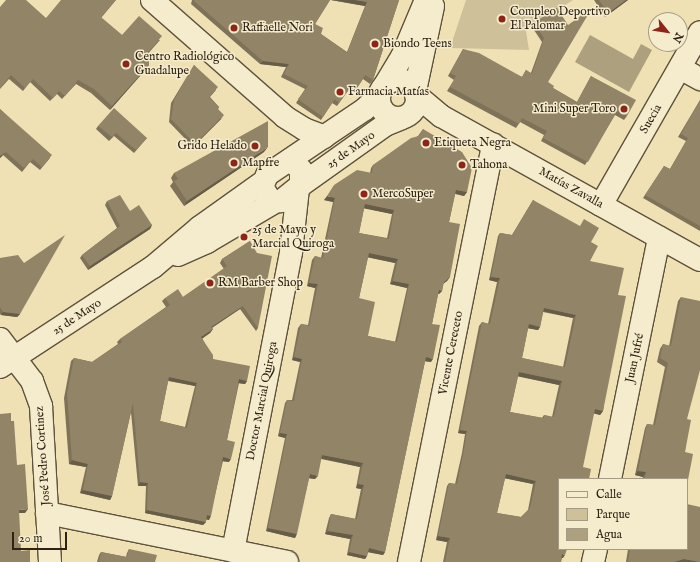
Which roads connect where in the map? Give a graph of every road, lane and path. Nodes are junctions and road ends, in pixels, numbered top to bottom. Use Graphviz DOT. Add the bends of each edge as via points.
graph roads {
  1 [pos="152,0"];
  2 [pos="426,0"];
  3 [pos="434,0"];
  4 [pos="700,32"];
  5 [pos="680,68"];
  6 [pos="700,80"];
  7 [pos="382,90"];
  8 [pos="410,105"];
  9 [pos="285,117"];
  10 [pos="325,137"];
  11 [pos="493,144"];
  12 [pos="290,160"];
  13 [pos="263,182"];
  14 [pos="300,187"];
  15 [pos="276,202"];
  16 [pos="601,205"];
  17 [pos="659,238"];
  18 [pos="291,252"];
  19 [pos="700,260"];
  20 [pos="153,267"];
  21 [pos="0,339"];
  22 [pos="8,362"];
  23 [pos="610,478"];
  24 [pos="47,513"];
  25 [pos="596,550"];
  26 [pos="233,551"];
  27 [pos="50,562"];
  28 [pos="286,562"];
  29 [pos="409,562"];
  30 [pos="593,562"];
  1 -- 9 [label="street"];
  2 -- 7 [label="street" via="402,57"];
  3 -- 8 [label="street"];
  4 -- 5 [label="street, Suecia"];
  5 -- 6 [label="street"];
  5 -- 16 [label="street, Suecia"];
  7 -- 8 [label="street" via="402,80"];
  7 -- 8 [label="street" via="380,107 390,116"];
  7 -- 10 [label="street" via="365,109"];
  8 -- 11 [label="street, Matías Zavalla" via="441,116"];
  8 -- 14 [label="street, 25 de Mayo"];
  9 -- 10 [label="street" via="304,129"];
  9 -- 12 [label="street" via="290,140"];
  10 -- 12 [label="street"];
  11 -- 16 [label="street, Matías Zavalla"];
  11 -- 29 [label="street, Vicente Cereceto"];
  12 -- 13 [label="street" via="271,172"];
  12 -- 14 [label="street" via="301,170"];
  13 -- 15 [label="street" via="267,198"];
  13 -- 20 [label="street, 25 de Mayo" via="200,226"];
  14 -- 15 [label="street"];
  14 -- 18 [label="street, Doctor Marcial Quiroga"];
  15 -- 18 [label="street, Doctor Marcial Quiroga" via="289,229"];
  15 -- 20 [label="street, 25 de Mayo" via="207,242"];
  16 -- 17 [label="street, Matías Zavalla"];
  17 -- 19 [label="street, Matías Zavalla"];
  17 -- 23 [label="street, Juan Jufré"];
  18 -- 26 [label="street, Doctor Marcial Quiroga"];
  20 -- 22 [label="street, 25 de Mayo"];
  21 -- 22 [label="street, José Pedro Cortinez"];
  22 -- 24 [label="street, José Pedro Cortinez" via="32,381 41,406"];
  24 -- 26 [label="street"];
  24 -- 27 [label="street, José Pedro Cortinez"];
  25 -- 30 [label="street"];
  26 -- 28 [label="street"];
}
